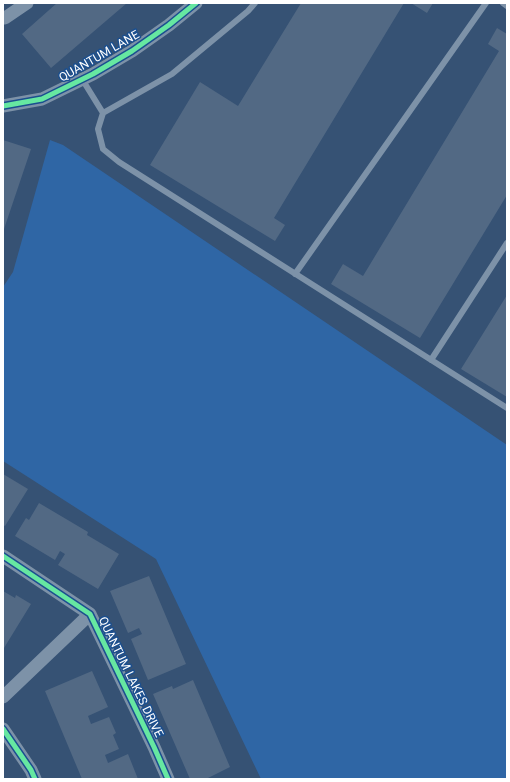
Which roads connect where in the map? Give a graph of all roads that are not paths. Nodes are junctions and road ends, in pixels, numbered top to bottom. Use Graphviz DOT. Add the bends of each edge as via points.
graph roads {
  1 [pos="12,3"];
  2 [pos="27,3"];
  3 [pos="196,3"];
  4 [pos="255,3"];
  5 [pos="486,3"];
  6 [pos="503,3"];
  7 [pos="507,6"];
  8 [pos="4,20"];
  9 [pos="82,79"];
  10 [pos="3,106"];
  11 [pos="103,113"];
  12 [pos="507,243"];
  13 [pos="295,274"];
  14 [pos="431,360"];
  15 [pos="507,408"];
  16 [pos="3,556"];
  17 [pos="90,614"];
  18 [pos="3,697"];
  19 [pos="3,729"];
  20 [pos="35,779"];
  21 [pos="168,779"];
  1 -- 8 [label="street"];
  2 -- 8 [label="street"];
  3 -- 9 [label="street, QUANTUM LANE" via="132,51"];
  4 -- 11 [label="lane" via="172,74"];
  5 -- 13 [label="lane"];
  6 -- 7 [label="lane"];
  9 -- 10 [label="street, QUANTUM LANE" via="42,99"];
  9 -- 11 [label="lane"];
  11 -- 13 [label="lane" via="98,129 103,149 118,162"];
  12 -- 14 [label="lane"];
  13 -- 14 [label="lane"];
  14 -- 15 [label="lane"];
  16 -- 17 [label="street, QUANTUM LAKES DRIVE"];
  17 -- 18 [label="street, QUANTUM LAKES DRIVE"];
  17 -- 21 [label="street, QUANTUM LAKES DRIVE"];
  19 -- 20 [label="street"];
}
